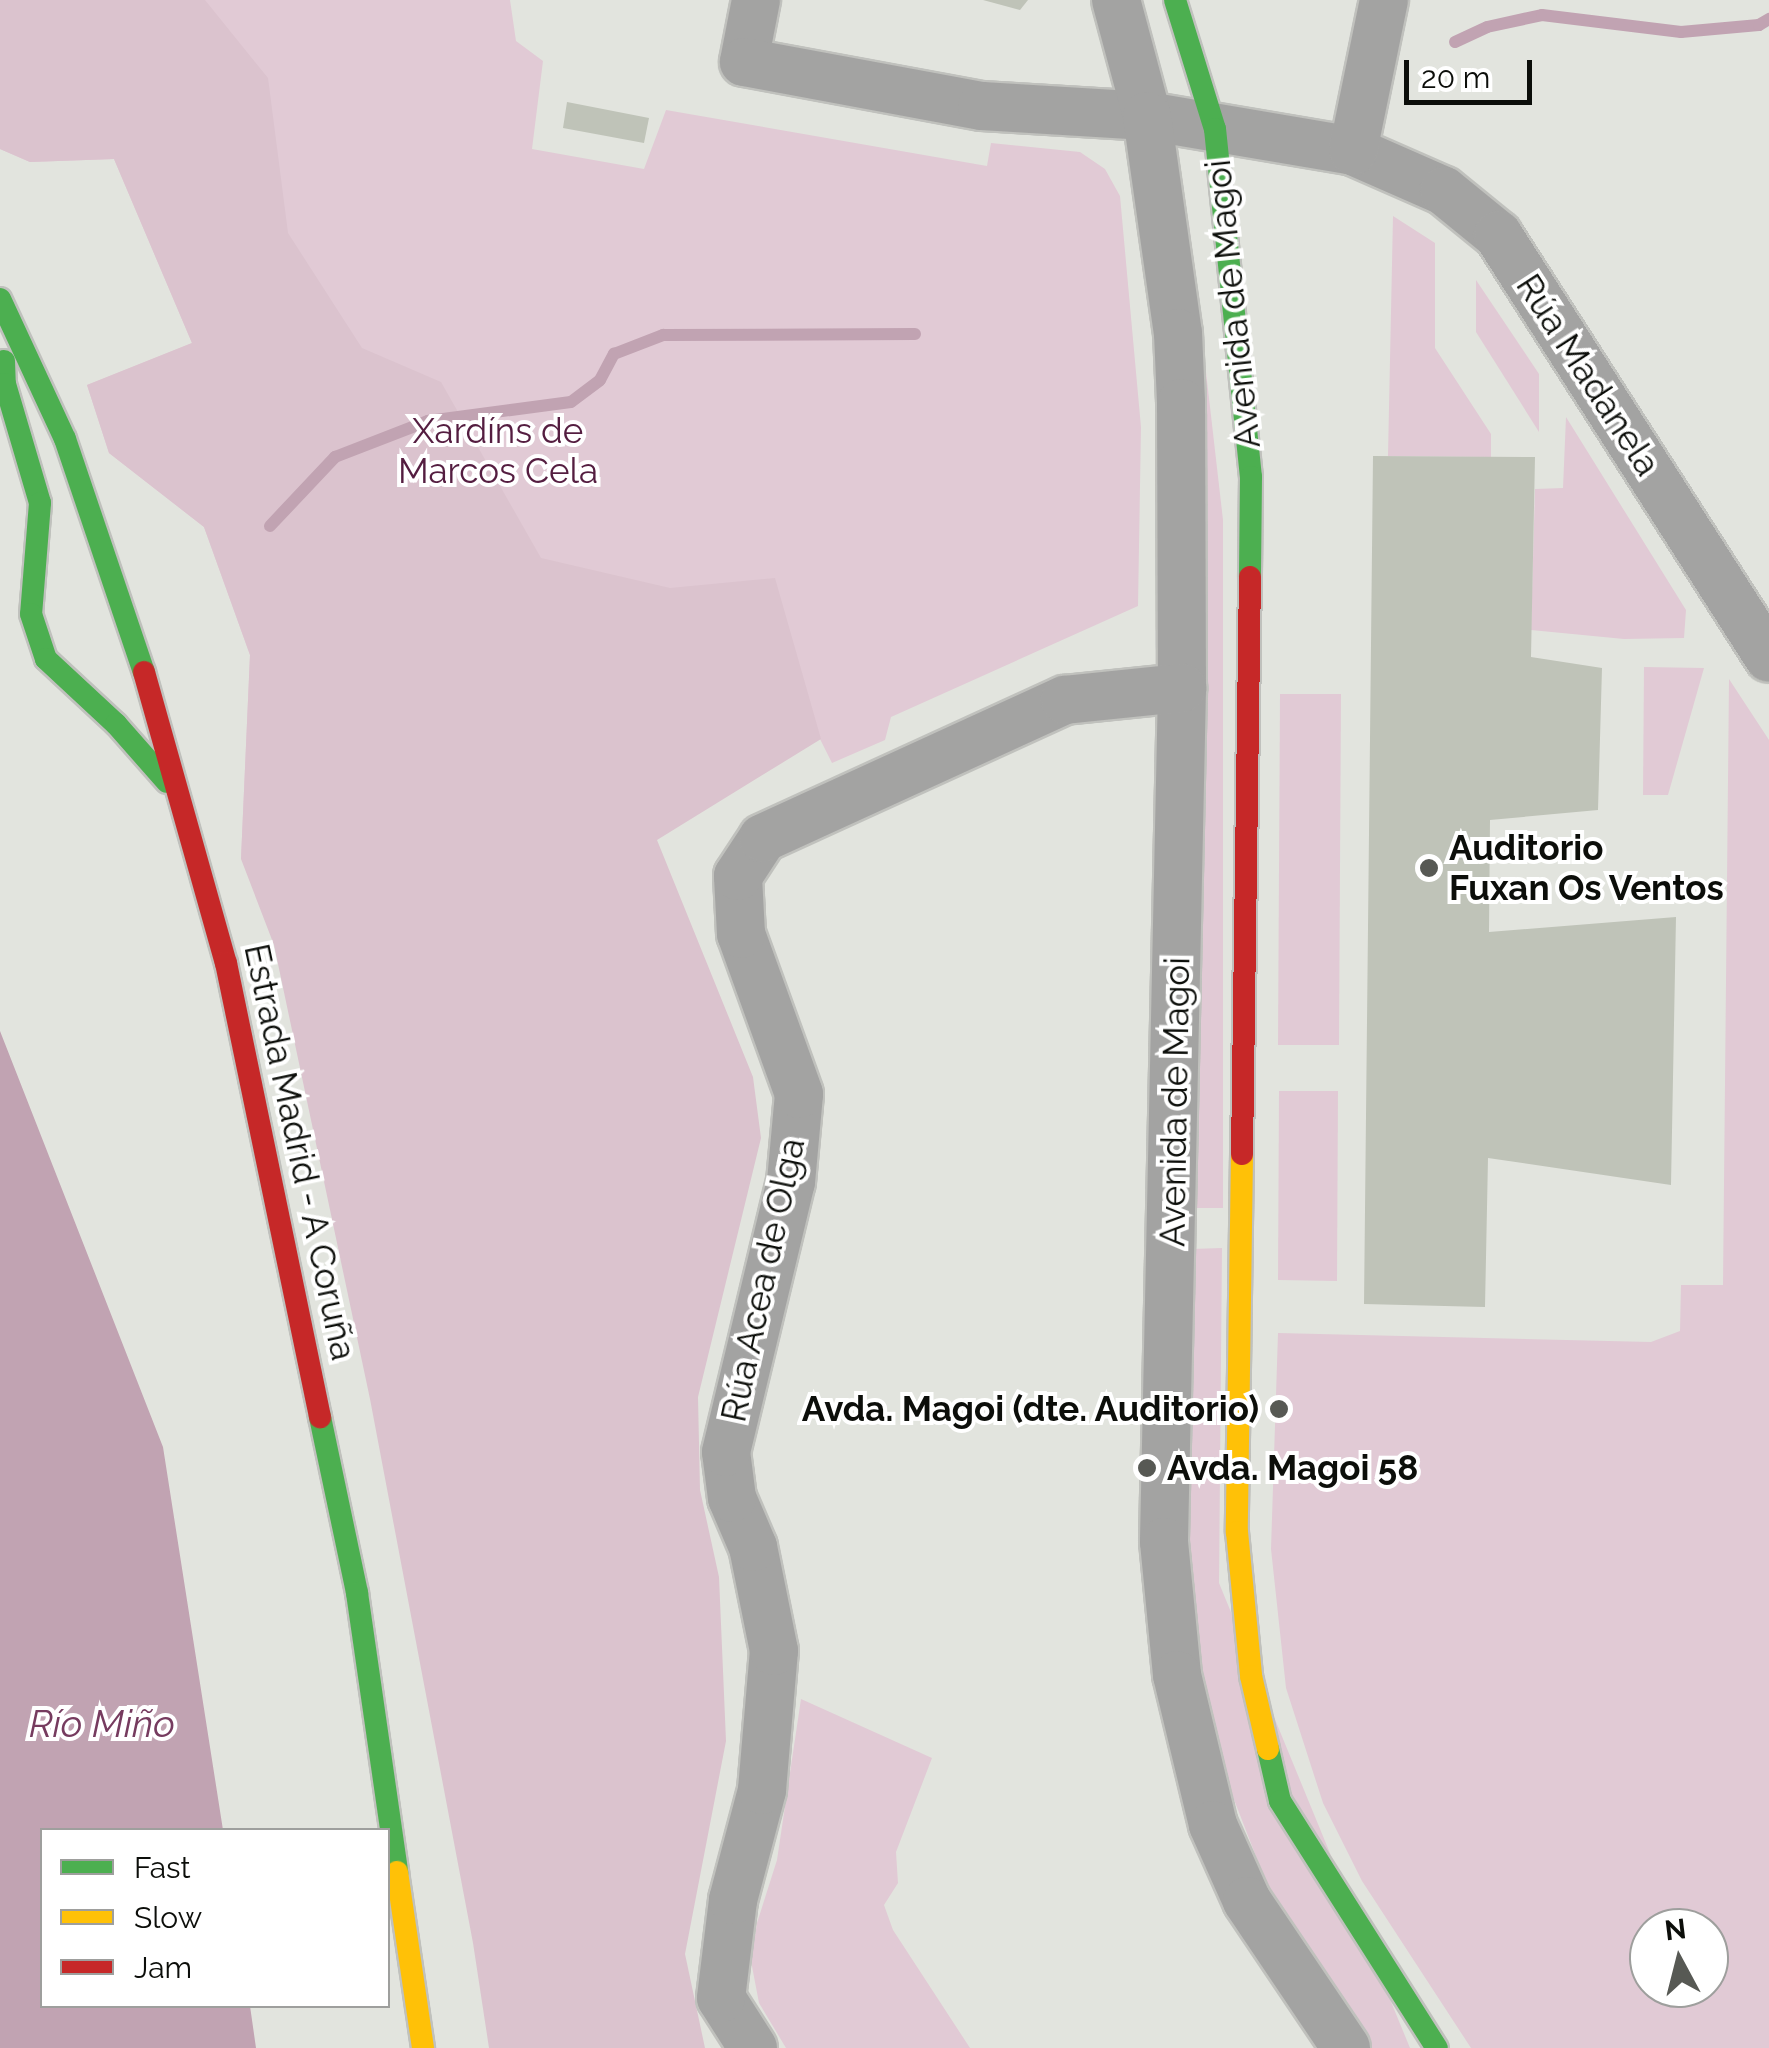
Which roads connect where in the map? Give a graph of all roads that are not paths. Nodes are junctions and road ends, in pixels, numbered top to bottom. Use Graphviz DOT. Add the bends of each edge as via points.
graph roads {
  1 [pos="756,0"];
  2 [pos="1116,0"];
  3 [pos="1176,0"];
  4 [pos="1384,0"];
  5 [pos="1146,116"];
  6 [pos="1215,130"];
  7 [pos="1353,151"];
  8 [pos="1,301"];
  9 [pos="1769,658"];
  10 [pos="1182,688"];
  11 [pos="180,797"];
  12 [pos="322,1426"];
  13 [pos="398,1705"];
  14 [pos="382,1760"];
  15 [pos="384,1828"];
  16 [pos="423,2048"];
  17 [pos="753,2048"];
  18 [pos="1346,2048"];
  19 [pos="1437,2048"];
  1 -- 5 [label="street, Avenida de Magoi" via="744,62 982,106"];
  2 -- 5 [label="street, Avenida de Magoi"];
  3 -- 6 [label="main road, Avenida de Magoi"];
  4 -- 7 [label="street"];
  5 -- 6 [label="street, Avenida de Magoi"];
  5 -- 10 [label="street, Avenida de Magoi" via="1178,333"];
  6 -- 7 [label="street, Rúa Madanela"];
  6 -- 19 [label="main road, Avenida de Magoi" via="1252,476 1237,1532 1251,1676 1280,1801"];
  7 -- 9 [label="street, Rúa Madanela" via="1444,191 1498,235"];
  8 -- 11 [label="main road, Estrada Madrid - A Coruña" via="65,439 130,624"];
  8 -- 11 [label="main road" via="5,384 40,503 31,614 46,659"];
  10 -- 17 [label="street, Rúa Acea de Olga" via="1065,700 763,838 738,876 741,934 799,1094 790,1182 726,1452 774,1651 762,1790 733,1900 721,1998"];
  10 -- 18 [label="street, Avenida de Magoi" via="1164,1542 1176,1675 1213,1825 1247,1901"];
  11 -- 12 [label="main road, Estrada Madrid - A Coruña" via="226,963"];
  12 -- 13 [label="main road"];
  12 -- 14 [label="main road, Estrada Madrid - A Coruña"];
  14 -- 15 [label="main road"];
  14 -- 16 [label="main road, Estrada Madrid - A Coruña"];
}
